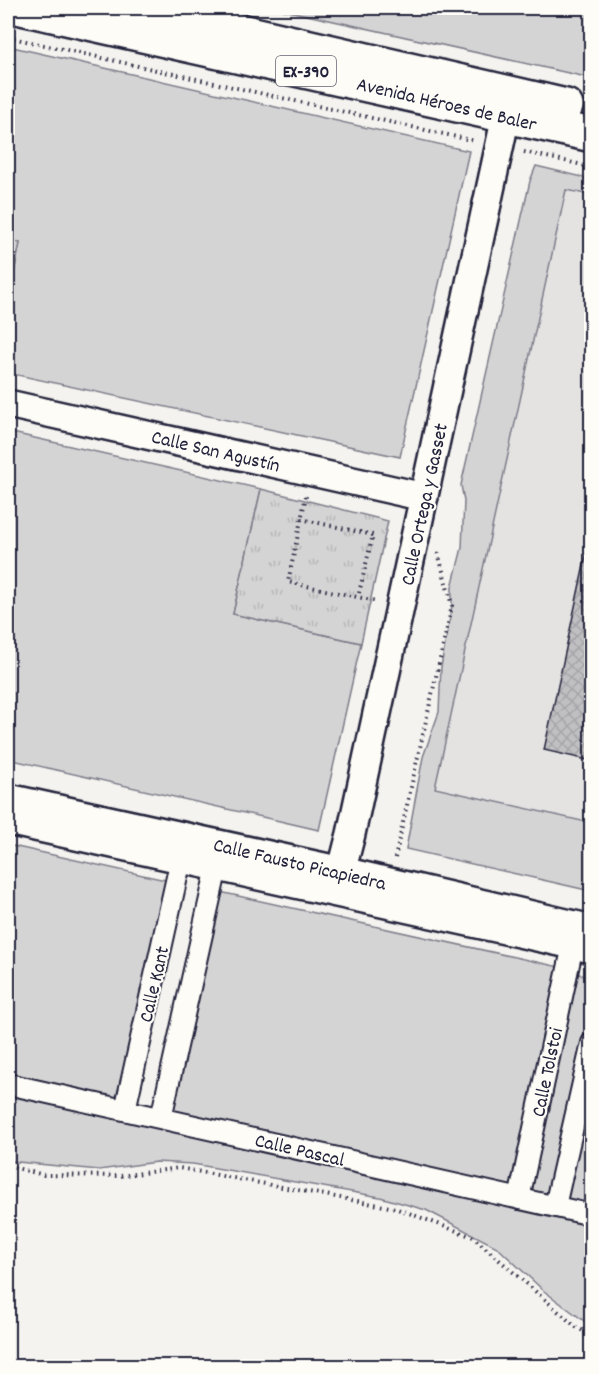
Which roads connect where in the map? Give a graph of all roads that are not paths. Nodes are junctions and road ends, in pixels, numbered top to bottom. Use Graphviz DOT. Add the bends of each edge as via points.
graph roads {
  1 [pos="21,8"];
  2 [pos="141,8"];
  3 [pos="591,112"];
  4 [pos="506,116"];
  5 [pos="591,135"];
  6 [pos="8,404"];
  7 [pos="424,497"];
  8 [pos="8,798"];
  9 [pos="8,821"];
  10 [pos="181,859"];
  11 [pos="217,867"];
  12 [pos="339,881"];
  13 [pos="585,941"];
  14 [pos="591,1043"];
  15 [pos="8,1084"];
  16 [pos="125,1110"];
  17 [pos="161,1118"];
  18 [pos="519,1199"];
  19 [pos="555,1206"];
  20 [pos="591,1215"];
  1 -- 4 [label="main road, Avenida Héroes de Baler / EX-390"];
  2 -- 3 [label="main road, Avenida Héroes de Baler / EX-390"];
  4 -- 5 [label="main road, Avenida Héroes de Baler / EX-390"];
  4 -- 7 [label="street, Calle Ortega y Gasset"];
  6 -- 7 [label="street, Calle San Agustín"];
  7 -- 12 [label="street, Calle Ortega y Gasset"];
  8 -- 12 [label="street, Calle Fausto Picapiedra"];
  9 -- 10 [label="street, Calle Fausto Picapiedra"];
  10 -- 11 [label="street, Calle Fausto Picapiedra"];
  10 -- 16 [label="street, Calle Kant"];
  11 -- 12 [label="street, Calle Fausto Picapiedra"];
  11 -- 17 [label="street, Calle Kant"];
  12 -- 13 [label="street, Calle Fausto Picapiedra"];
  13 -- 18 [label="street, Calle Tolstoi"];
  14 -- 19 [label="street, Calle Tolstoi"];
  15 -- 16 [label="street, Calle Pascal"];
  16 -- 17 [label="street, Calle Pascal"];
  17 -- 18 [label="street, Calle Pascal"];
  18 -- 19 [label="street, Calle Pascal"];
  19 -- 20 [label="street, Calle Pascal"];
}
